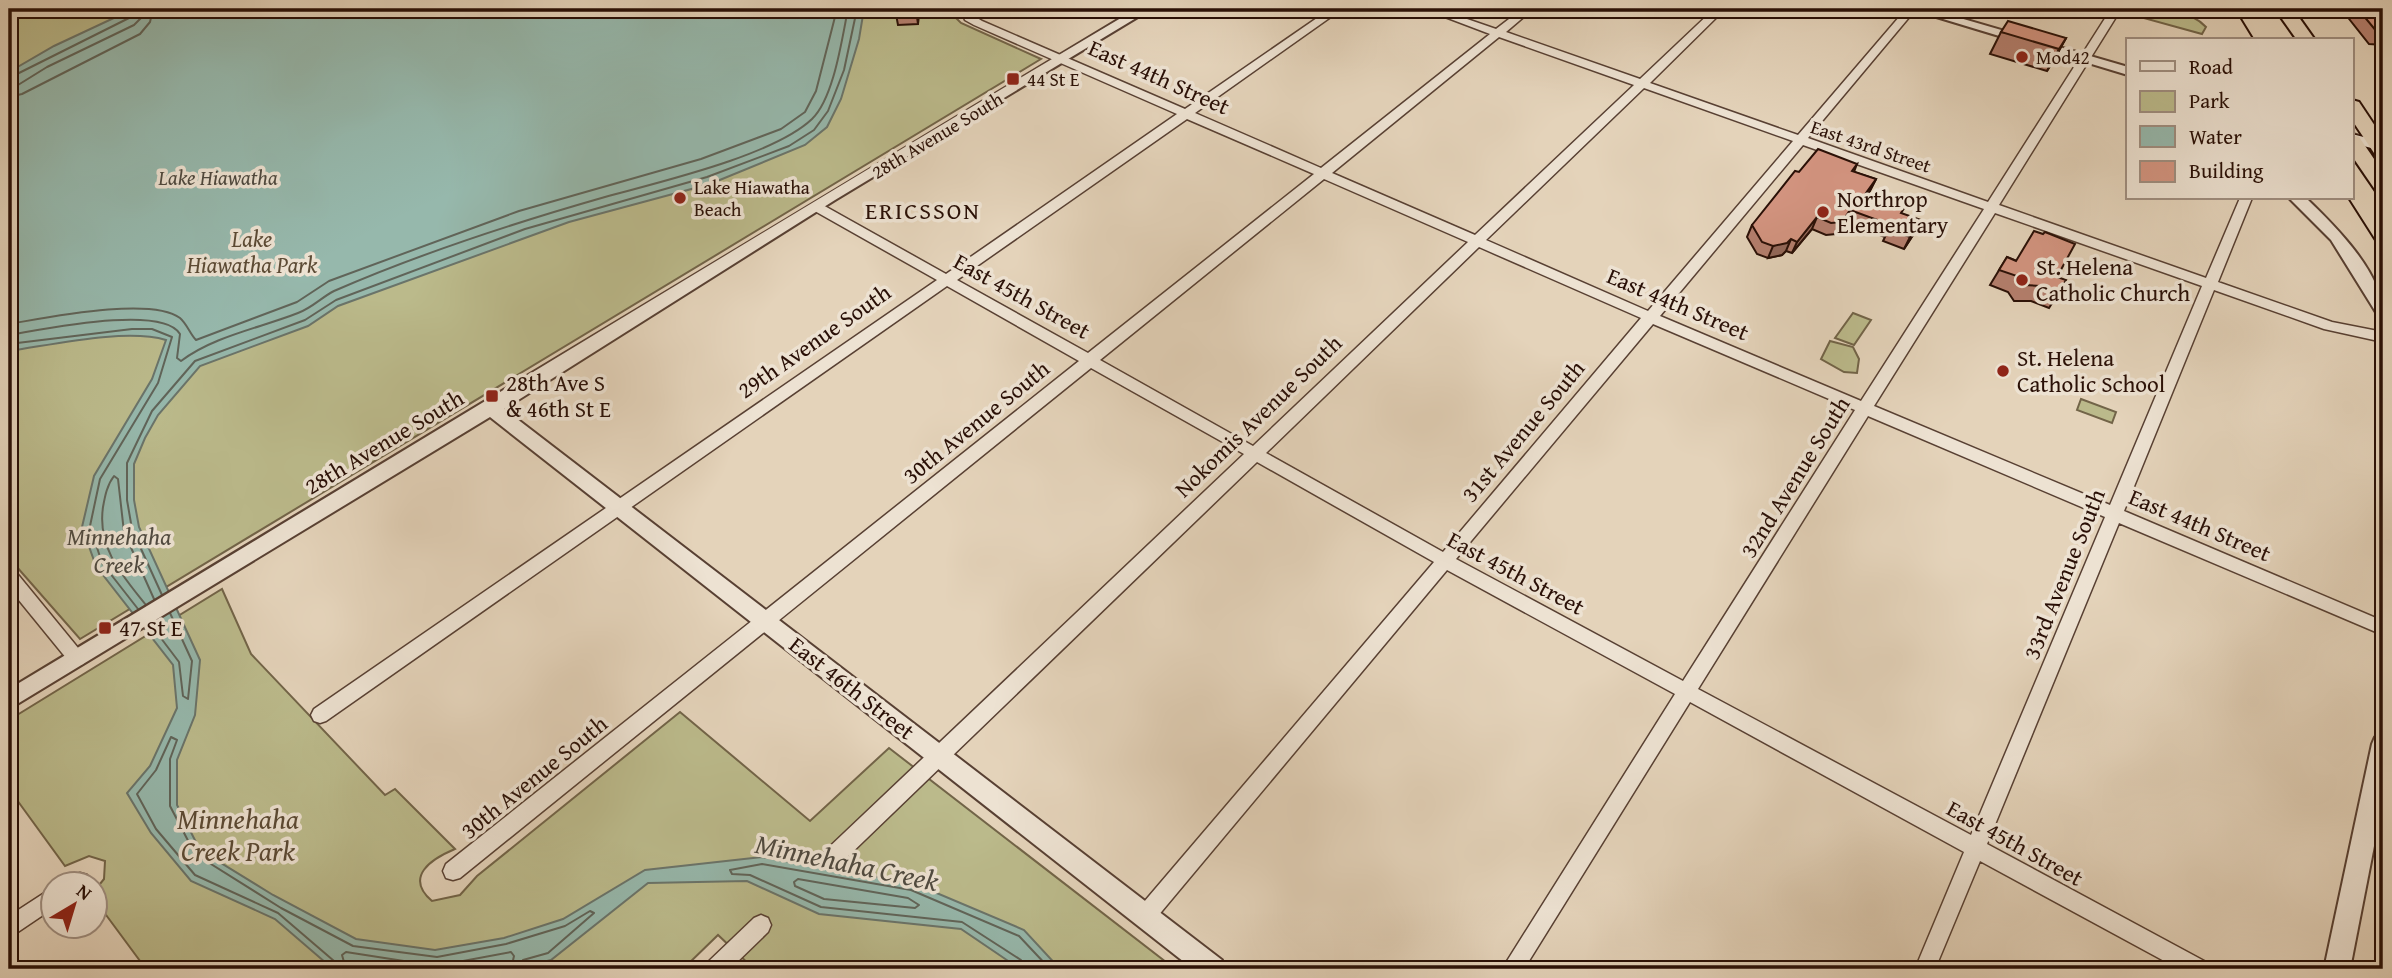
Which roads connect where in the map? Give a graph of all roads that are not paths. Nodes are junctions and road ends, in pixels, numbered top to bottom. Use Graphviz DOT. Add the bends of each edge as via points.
graph roads {
  1 [pos="966,9"];
  2 [pos="1145,9"];
  3 [pos="1337,9"];
  4 [pos="1429,9"];
  5 [pos="1528,9"];
  6 [pos="1720,9"];
  7 [pos="1911,9"];
  8 [pos="1916,9"];
  9 [pos="2116,9"];
  10 [pos="2277,14"];
  11 [pos="1498,33"];
  12 [pos="2283,38"];
  13 [pos="2304,38"];
  14 [pos="2086,59"];
  15 [pos="1062,60"];
  16 [pos="2126,70"];
  17 [pos="1641,85"];
  18 [pos="2354,109"];
  19 [pos="1185,113"];
  20 [pos="2354,140"];
  21 [pos="1799,141"];
  22 [pos="2354,142"];
  23 [pos="2382,148"];
  24 [pos="1323,174"];
  25 [pos="2383,187"];
  26 [pos="2245,200"];
  27 [pos="2299,200"];
  28 [pos="825,203"];
  29 [pos="1992,208"];
  30 [pos="1477,241"];
  31 [pos="945,279"];
  32 [pos="2210,285"];
  33 [pos="2383,310"];
  34 [pos="1649,316"];
  35 [pos="2383,337"];
  36 [pos="1089,360"];
  37 [pos="491,408"];
  38 [pos="1865,409"];
  39 [pos="1254,454"];
  40 [pos="617,508"];
  41 [pos="2113,513"];
  42 [pos="1445,561"];
  43 [pos="9,576"];
  44 [pos="765,621"];
  45 [pos="2383,628"];
  46 [pos="77,659"];
  47 [pos="1686,691"];
  48 [pos="9,700"];
  49 [pos="320,715"];
  50 [pos="2383,744"];
  51 [pos="939,755"];
  52 [pos="1976,848"];
  53 [pos="831,859"];
  54 [pos="453,871"];
  55 [pos="38,908"];
  56 [pos="1145,916"];
  57 [pos="761,925"];
  58 [pos="9,928"];
  59 [pos="715,969"];
  60 [pos="1213,969"];
  61 [pos="1512,969"];
  62 [pos="1926,969"];
  63 [pos="2200,969"];
  64 [pos="2337,969"];
  1 -- 15 [label="street, East 44th Street" via="969,18 978,23"];
  2 -- 15 [label="street, 28th Avenue South"];
  3 -- 19 [label="street, 29th Avenue South"];
  4 -- 11 [label="street, East 43rd Street"];
  5 -- 11 [label="street, 30th Avenue South"];
  6 -- 17 [label="street, Nokomis Avenue South"];
  7 -- 21 [label="street, 31st Avenue South"];
  8 -- 14 [label="street"];
  9 -- 14 [label="street, 32nd Avenue South"];
  10 -- 12 [label="highway"];
  10 -- 13 [label="highway"];
  11 -- 17 [label="street, East 43rd Street"];
  11 -- 24 [label="street, 30th Avenue South"];
  14 -- 16 [label="street"];
  14 -- 29 [label="street, 32nd Avenue South"];
  15 -- 19 [label="street, East 44th Street"];
  15 -- 28 [label="street, 28th Avenue South"];
  17 -- 21 [label="street, East 43rd Street"];
  17 -- 30 [label="street, Nokomis Avenue South"];
  18 -- 23 [label="highway"];
  19 -- 24 [label="street, East 44th Street"];
  19 -- 31 [label="street, 29th Avenue South"];
  20 -- 23 [label="street"];
  21 -- 29 [label="street, East 43rd Street"];
  21 -- 34 [label="street, 31st Avenue South"];
  22 -- 25 [label="highway"];
  24 -- 30 [label="street, East 44th Street"];
  24 -- 36 [label="street, 30th Avenue South"];
  26 -- 32 [label="street, 33rd Avenue South"];
  27 -- 33 [label="street" via="2337,237"];
  28 -- 31 [label="street, East 45th Street"];
  28 -- 37 [label="street, 28th Avenue South"];
  29 -- 32 [label="street, East 43rd Street"];
  29 -- 38 [label="street, 32nd Avenue South"];
  30 -- 34 [label="street, East 44th Street"];
  30 -- 39 [label="street, Nokomis Avenue South"];
  31 -- 36 [label="street, East 45th Street"];
  31 -- 40 [label="street, 29th Avenue South"];
  32 -- 35 [label="street, East 43rd Street" via="2329,326"];
  32 -- 41 [label="street, 33rd Avenue South"];
  34 -- 38 [label="street, East 44th Street"];
  34 -- 42 [label="street, 31st Avenue South"];
  36 -- 39 [label="street, East 45th Street"];
  36 -- 44 [label="street, 30th Avenue South"];
  37 -- 40 [label="street, East 46th Street"];
  37 -- 46 [label="street, 28th Avenue South"];
  38 -- 41 [label="street, East 44th Street"];
  38 -- 47 [label="street, 32nd Avenue South"];
  39 -- 42 [label="street, East 45th Street"];
  39 -- 51 [label="street, Nokomis Avenue South"];
  40 -- 44 [label="street, East 46th Street"];
  40 -- 49 [label="street, 29th Avenue South"];
  41 -- 45 [label="street, East 44th Street"];
  41 -- 52 [label="street, 33rd Avenue South"];
  42 -- 47 [label="street, East 45th Street"];
  42 -- 56 [label="street, 31st Avenue South"];
  43 -- 46 [label="street"];
  44 -- 51 [label="street, East 46th Street"];
  44 -- 54 [label="street, 30th Avenue South"];
  46 -- 48 [label="street, 28th Avenue South"];
  47 -- 52 [label="street, East 45th Street"];
  47 -- 61 [label="street, 32nd Avenue South"];
  50 -- 64 [label="street"];
  51 -- 53 [label="street, Nokomis Avenue South"];
  51 -- 56 [label="street, East 46th Street"];
  52 -- 62 [label="street, 33rd Avenue South"];
  52 -- 63 [label="street, East 45th Street"];
  55 -- 58 [label="street"];
  56 -- 60 [label="street, East 46th Street"];
  57 -- 59 [label="street"];
}
